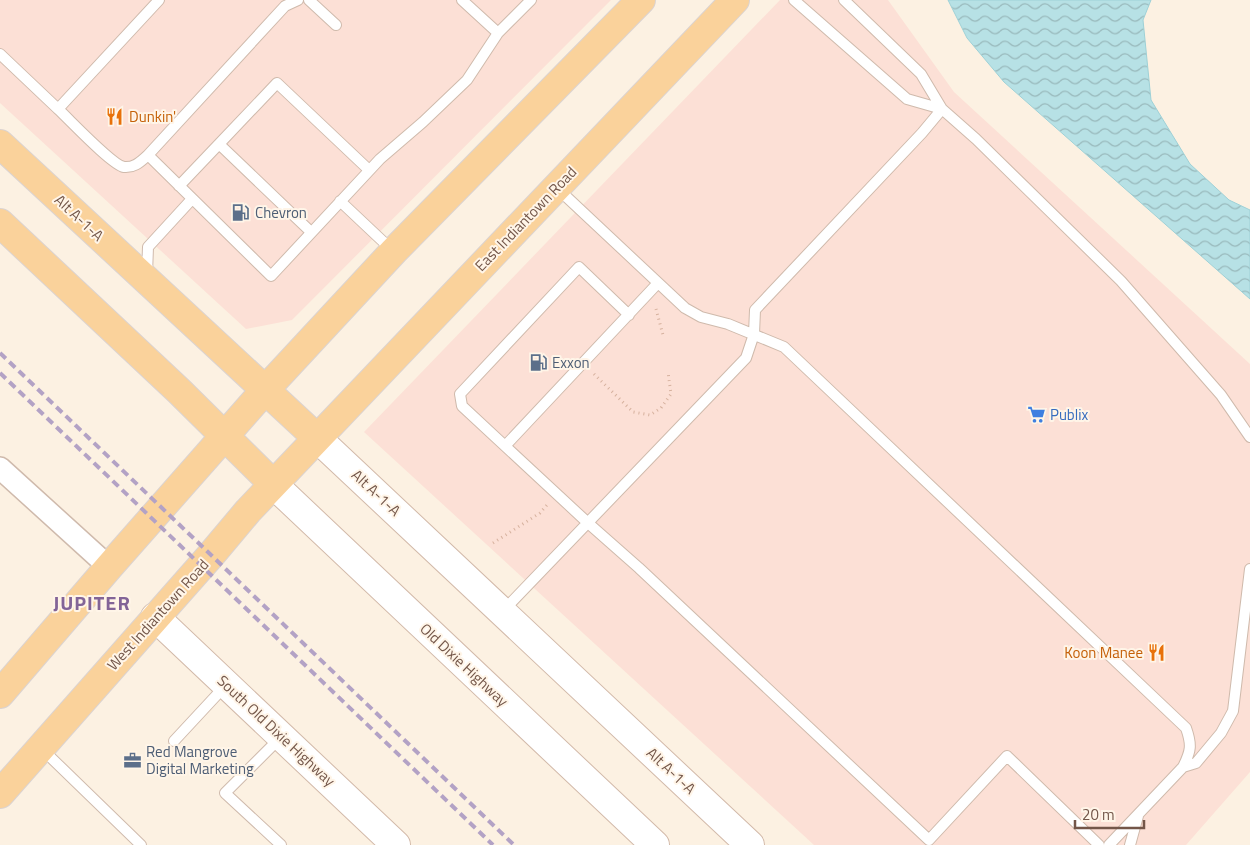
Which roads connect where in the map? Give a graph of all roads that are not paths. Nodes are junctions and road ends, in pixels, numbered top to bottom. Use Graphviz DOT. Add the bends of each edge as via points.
graph roads {
  1 [pos="159,0"];
  2 [pos="298,0"];
  3 [pos="309,0"];
  4 [pos="462,0"];
  5 [pos="531,0"];
  6 [pos="641,0"];
  7 [pos="735,0"];
  8 [pos="794,0"];
  9 [pos="844,0"];
  10 [pos="282,3"];
  11 [pos="336,26"];
  12 [pos="498,34"];
  13 [pos="0,54"];
  14 [pos="58,108"];
  15 [pos="942,108"];
  16 [pos="0,144"];
  17 [pos="219,144"];
  18 [pos="148,156"];
  19 [pos="369,170"];
  20 [pos="178,186"];
  21 [pos="556,187"];
  22 [pos="192,199"];
  23 [pos="340,200"];
  24 [pos="0,223"];
  25 [pos="311,232"];
  26 [pos="394,252"];
  27 [pos="146,280"];
  28 [pos="658,283"];
  29 [pos="629,315"];
  30 [pos="754,334"];
  31 [pos="265,390"];
  32 [pos="224,437"];
  33 [pos="1250,437"];
  34 [pos="317,438"];
  35 [pos="505,446"];
  36 [pos="0,468"];
  37 [pos="273,484"];
  38 [pos="588,523"];
  39 [pos="109,567"];
  40 [pos="1250,569"];
  41 [pos="503,611"];
  42 [pos="155,617"];
  43 [pos="227,685"];
  44 [pos="0,694"];
  45 [pos="282,736"];
  46 [pos="174,741"];
  47 [pos="41,748"];
  48 [pos="1184,767"];
  49 [pos="0,794"];
  50 [pos="1139,813"];
  51 [pos="930,842"];
  52 [pos="141,845"];
  53 [pos="281,845"];
  54 [pos="396,845"];
  55 [pos="655,845"];
  56 [pos="750,845"];
  57 [pos="1099,845"];
  58 [pos="1109,845"];
  59 [pos="1130,845"];
  1 -- 14 [label="lane"];
  2 -- 10 [label="lane"];
  3 -- 11 [label="lane"];
  4 -- 12 [label="lane"];
  5 -- 12 [label="lane"];
  6 -- 26 [label="main road"];
  7 -- 21 [label="main road, East Indiantown Road"];
  8 -- 15 [label="lane" via="907,99"];
  9 -- 15 [label="lane" via="921,74"];
  10 -- 18 [label="lane"];
  12 -- 19 [label="lane" via="468,80"];
  13 -- 14 [label="lane"];
  14 -- 18 [label="lane" via="111,159 124,167 137,165"];
  15 -- 30 [label="lane" via="756,310"];
  15 -- 33 [label="lane" via="1121,281 1221,396"];
  16 -- 27 [label="main road, Alt A-1-A"];
  17 -- 19 [label="lane" via="276,83"];
  17 -- 20 [label="lane"];
  17 -- 25 [label="lane"];
  18 -- 20 [label="lane"];
  19 -- 23 [label="lane"];
  20 -- 22 [label="lane"];
  21 -- 28 [label="lane"];
  21 -- 34 [label="main road, East Indiantown Road"];
  22 -- 25 [label="lane" via="271,276"];
  22 -- 27 [label="lane" via="148,246"];
  23 -- 25 [label="lane"];
  23 -- 26 [label="lane"];
  24 -- 32 [label="main road"];
  26 -- 31 [label="main road"];
  27 -- 31 [label="main road, Alt A-1-A"];
  28 -- 29 [label="lane"];
  28 -- 30 [label="lane" via="685,308 701,317"];
  29 -- 35 [label="lane"];
  29 -- 35 [label="lane" via="579,267 460,394 462,406"];
  30 -- 38 [label="lane" via="746,358"];
  30 -- 48 [label="lane" via="784,347 1186,728 1190,752"];
  31 -- 32 [label="main road"];
  31 -- 34 [label="main road, Alt A-1-A"];
  32 -- 37 [label="main road"];
  32 -- 39 [label="main road"];
  34 -- 37 [label="main road, West Indiantown Road"];
  34 -- 41 [label="main road, Alt A-1-A"];
  35 -- 38 [label="lane"];
  36 -- 39 [label="street"];
  37 -- 42 [label="main road, West Indiantown Road"];
  37 -- 55 [label="main road, Old Dixie Highway"];
  38 -- 41 [label="lane"];
  38 -- 51 [label="lane"];
  39 -- 44 [label="main road"];
  40 -- 48 [label="lane" via="1233,711 1221,733 1196,763"];
  41 -- 56 [label="main road, Alt A-1-A"];
  42 -- 43 [label="main road, South Old Dixie Highway"];
  42 -- 47 [label="main road, West Indiantown Road"];
  43 -- 45 [label="main road, South Old Dixie Highway"];
  43 -- 46 [label="lane"];
  45 -- 53 [label="lane" via="226,793"];
  45 -- 54 [label="main road, South Old Dixie Highway"];
  47 -- 49 [label="main road, West Indiantown Road"];
  47 -- 52 [label="lane"];
  48 -- 50 [label="lane"];
  50 -- 58 [label="lane"];
  50 -- 59 [label="lane"];
  51 -- 57 [label="lane" via="1008,756"];
}
